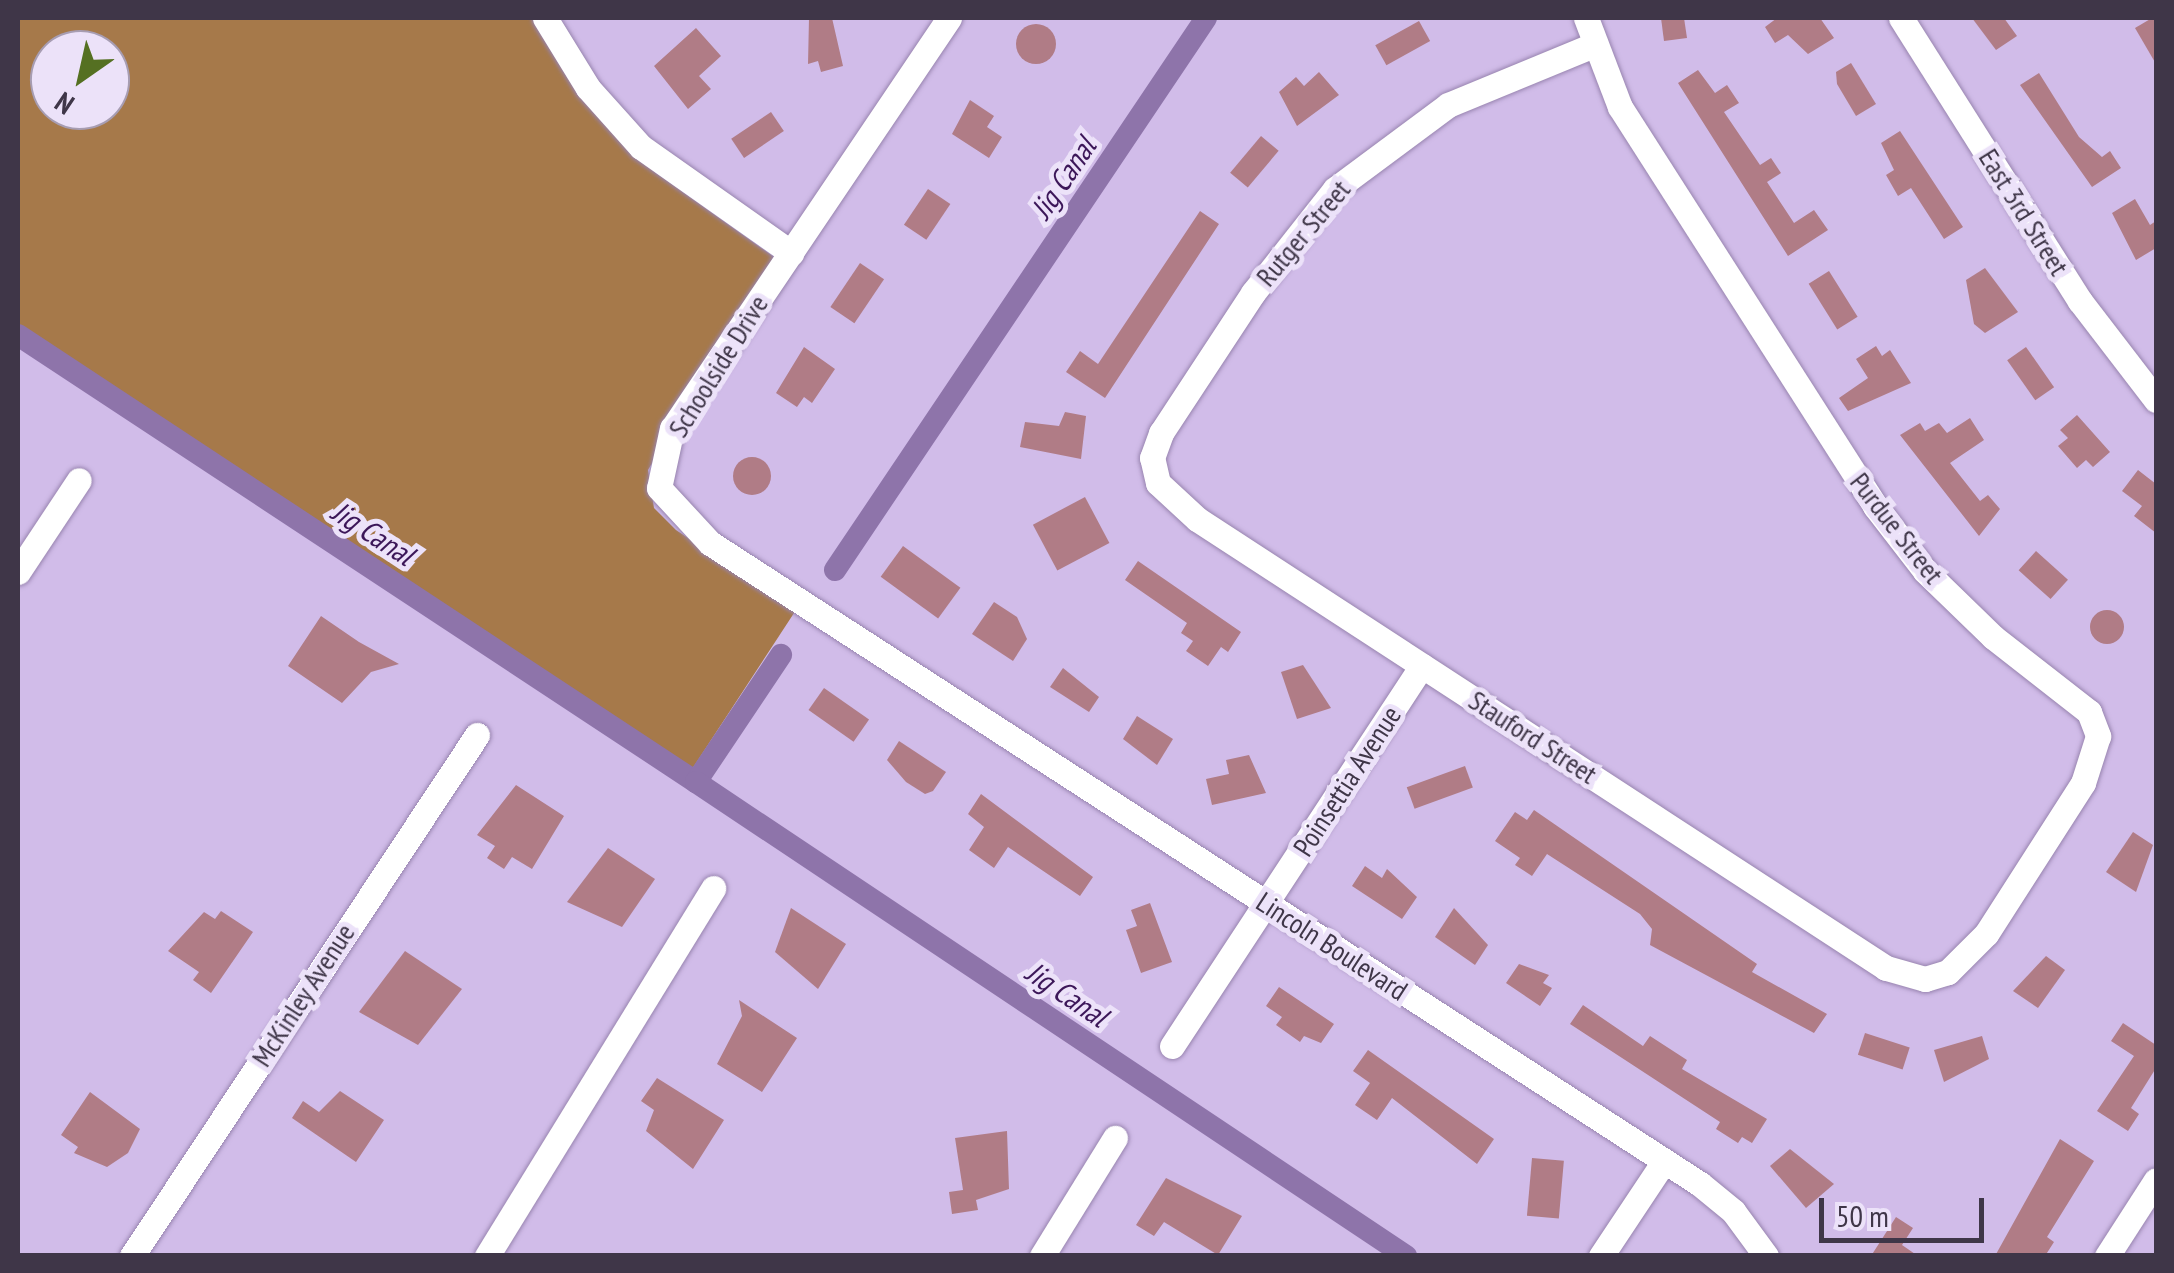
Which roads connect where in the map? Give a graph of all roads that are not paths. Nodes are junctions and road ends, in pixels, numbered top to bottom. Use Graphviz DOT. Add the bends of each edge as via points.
graph roads {
  1 [pos="545,18"];
  2 [pos="948,18"];
  3 [pos="1586,18"];
  4 [pos="1900,18"];
  5 [pos="1591,46"];
  6 [pos="791,253"];
  7 [pos="2156,400"];
  8 [pos="1156,474"];
  9 [pos="78,480"];
  10 [pos="18,572"];
  11 [pos="882,654"];
  12 [pos="1422,666"];
  13 [pos="477,735"];
  14 [pos="713,888"];
  15 [pos="1268,903"];
  16 [pos="1924,979"];
  17 [pos="1172,1046"];
  18 [pos="1115,1138"];
  19 [pos="1664,1161"];
  20 [pos="2156,1180"];
  21 [pos="132,1256"];
  22 [pos="487,1256"];
  23 [pos="1042,1256"];
  24 [pos="1600,1256"];
  25 [pos="1766,1256"];
  26 [pos="2107,1256"];
  1 -- 6 [label="street" via="588,88 641,147"];
  2 -- 6 [label="street, Schoolside Drive"];
  3 -- 5 [label="street, Purdue Street"];
  4 -- 7 [label="street, East 3rd Street" via="2080,301"];
  5 -- 8 [label="street, Rutger Street" via="1448,105 1334,189 1253,293 1161,433 1152,458"];
  5 -- 16 [label="street, Purdue Street" via="1620,107 1875,506 1993,637 2089,712 2098,736 2083,783 1986,934 1948,972"];
  6 -- 11 [label="street, Schoolside Drive" via="672,428 659,488 710,542"];
  8 -- 12 [label="street, Stauford Street" via="1177,505"];
  9 -- 10 [label="street"];
  11 -- 15 [label="street, Lincoln Boulevard"];
  12 -- 15 [label="street, Poinsettia Avenue"];
  12 -- 16 [label="street, Stauford Street" via="1886,968"];
  13 -- 21 [label="street, McKinley Avenue"];
  14 -- 22 [label="street"];
  15 -- 17 [label="street, Poinsettia Avenue"];
  15 -- 19 [label="street, Lincoln Boulevard"];
  18 -- 23 [label="street"];
  19 -- 24 [label="street"];
  19 -- 25 [label="street, Lincoln Boulevard" via="1733,1211"];
  20 -- 26 [label="street"];
}
